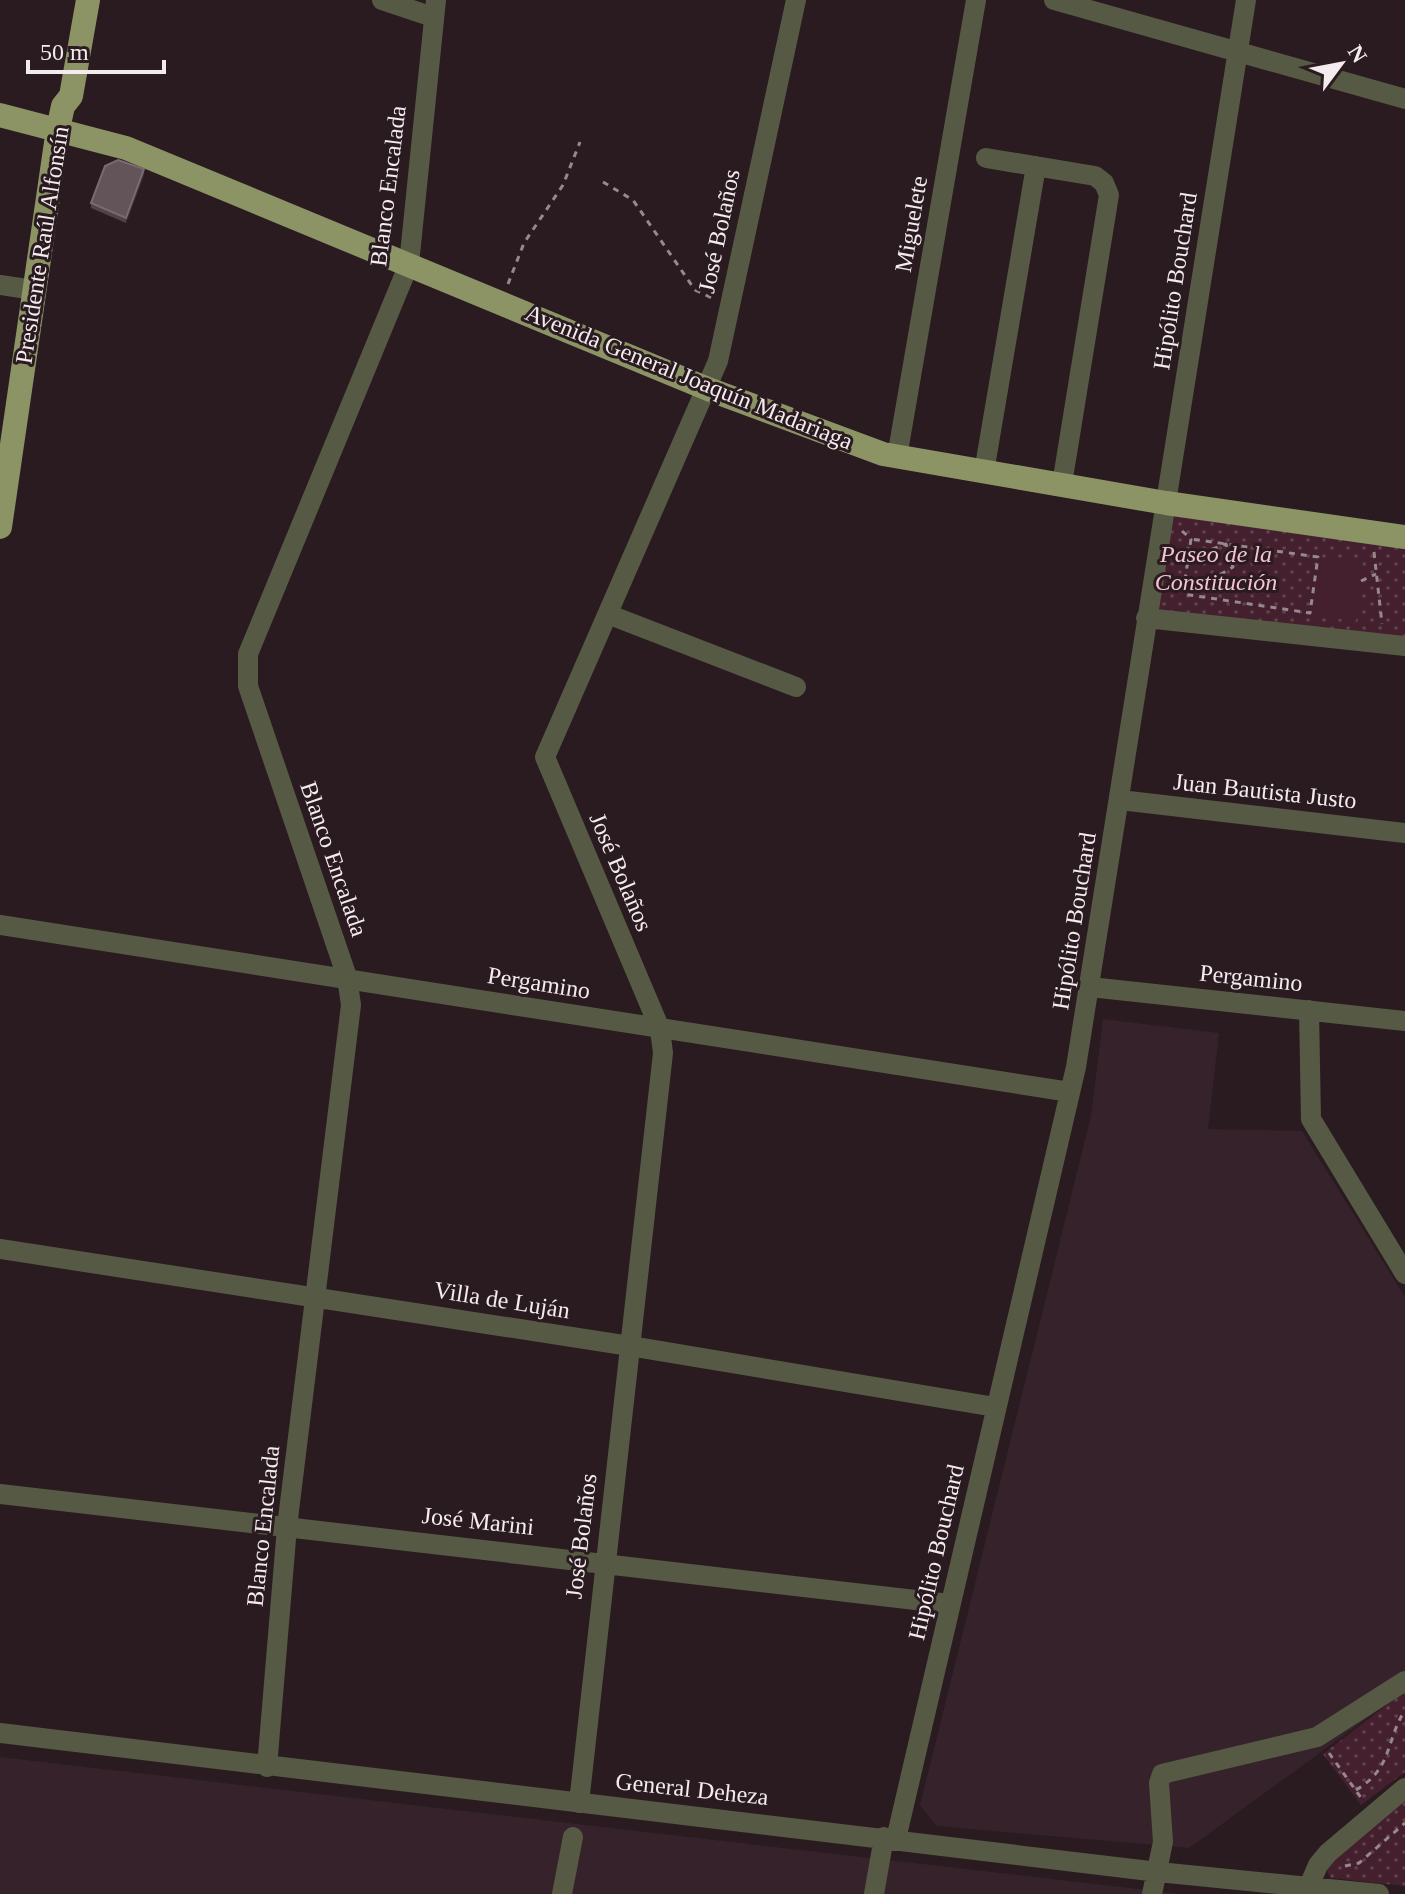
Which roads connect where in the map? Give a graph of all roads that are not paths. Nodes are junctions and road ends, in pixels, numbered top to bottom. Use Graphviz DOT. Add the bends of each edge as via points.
graph roads {
  1 [pos="71,0"];
  2 [pos="88,0"];
  3 [pos="382,0"];
  4 [pos="796,0"];
  5 [pos="976,0"];
  6 [pos="1054,0"];
  7 [pos="1246,0"];
  8 [pos="434,8"];
  9 [pos="1237,51"];
  10 [pos="1405,99"];
  11 [pos="0,115"];
  12 [pos="61,117"];
  13 [pos="986,158"];
  14 [pos="1036,166"];
  15 [pos="409,264"];
  16 [pos="0,285"];
  17 [pos="34,290"];
  18 [pos="708,389"];
  19 [pos="897,457"];
  20 [pos="984,472"];
  21 [pos="1062,484"];
  22 [pos="1165,509"];
  23 [pos="0,527"];
  24 [pos="1405,537"];
  25 [pos="610,615"];
  26 [pos="1146,618"];
  27 [pos="1395,645"];
  28 [pos="796,687"];
  29 [pos="1120,800"];
  30 [pos="1405,833"];
  31 [pos="0,925"];
  32 [pos="347,977"];
  33 [pos="1090,987"];
  34 [pos="1309,1010"];
  35 [pos="1405,1021"];
  36 [pos="660,1029"];
  37 [pos="1070,1092"];
  38 [pos="0,1249"];
  39 [pos="1405,1274"];
  40 [pos="314,1296"];
  41 [pos="630,1346"];
  42 [pos="995,1407"];
  43 [pos="0,1494"];
  44 [pos="287,1527"];
  45 [pos="603,1561"];
  46 [pos="950,1604"];
  47 [pos="1405,1681"];
  48 [pos="0,1733"];
  49 [pos="267,1767"];
  50 [pos="1405,1788"];
  51 [pos="579,1803"];
  52 [pos="573,1837"];
  53 [pos="890,1838"];
  54 [pos="1158,1872"];
  55 [pos="1309,1886"];
  56 [pos="1272,1888"];
  57 [pos="562,1894"];
  58 [pos="874,1894"];
  59 [pos="1152,1894"];
  60 [pos="1379,1894"];
  1 -- 12 [label="main road, Presidente Raúl Alfonsín" via="56,91"];
  2 -- 12 [label="main road, Presidente Raúl Alfonsín" via="71,96"];
  3 -- 8 [label="street"];
  4 -- 18 [label="street, José Bolaños"];
  5 -- 19 [label="street, Miguelete"];
  6 -- 9 [label="street"];
  7 -- 9 [label="street, Hipólito Bouchard"];
  8 -- 15 [label="street, Blanco Encalada"];
  9 -- 10 [label="street"];
  9 -- 22 [label="street, Hipólito Bouchard"];
  11 -- 12 [label="main road, Avenida General Joaquín Madariaga"];
  12 -- 15 [label="main road, Avenida General Joaquín Madariaga"];
  12 -- 17 [label="main road, Presidente Raúl Alfonsín"];
  13 -- 14 [label="street"];
  14 -- 20 [label="street"];
  14 -- 21 [label="street" via="1095,176 1109,195"];
  15 -- 18 [label="main road, Avenida General Joaquín Madariaga"];
  15 -- 32 [label="street, Blanco Encalada" via="246,667"];
  16 -- 17 [label="street"];
  17 -- 23 [label="main road, Presidente Raúl Alfonsín"];
  18 -- 19 [label="main road, Avenida General Joaquín Madariaga"];
  18 -- 25 [label="street, José Bolaños"];
  19 -- 20 [label="main road, Avenida General Joaquín Madariaga"];
  20 -- 21 [label="main road, Avenida General Joaquín Madariaga"];
  21 -- 22 [label="main road, Avenida General Joaquín Madariaga"];
  22 -- 24 [label="main road, Avenida General Joaquín Madariaga"];
  22 -- 26 [label="street, Hipólito Bouchard"];
  25 -- 28 [label="street"];
  25 -- 36 [label="street, José Bolaños" via="545,757"];
  26 -- 27 [label="street"];
  26 -- 29 [label="street, Hipólito Bouchard"];
  29 -- 30 [label="street, Juan Bautista Justo"];
  29 -- 33 [label="street, Hipólito Bouchard"];
  31 -- 32 [label="street, Pergamino"];
  32 -- 36 [label="street, Pergamino"];
  32 -- 40 [label="street, Blanco Encalada" via="351,1005"];
  33 -- 34 [label="street, Pergamino"];
  33 -- 37 [label="street, Hipólito Bouchard"];
  34 -- 35 [label="street, Pergamino"];
  34 -- 39 [label="street" via="1311,1119"];
  36 -- 37 [label="street, Pergamino"];
  36 -- 41 [label="street, José Bolaños" via="663,1053"];
  37 -- 42 [label="street, Hipólito Bouchard"];
  38 -- 40 [label="street, Villa de Luján"];
  40 -- 41 [label="street, Villa de Luján"];
  40 -- 44 [label="street, Blanco Encalada"];
  41 -- 42 [label="street, Villa de Luján"];
  41 -- 45 [label="street, José Bolaños"];
  42 -- 46 [label="street, Hipólito Bouchard"];
  43 -- 44 [label="street, José Marini"];
  44 -- 45 [label="street, José Marini"];
  44 -- 49 [label="street, Blanco Encalada"];
  45 -- 46 [label="street, José Marini"];
  45 -- 51 [label="street, José Bolaños"];
  46 -- 53 [label="street, Hipólito Bouchard"];
  47 -- 54 [label="street" via="1317,1737 1162,1774"];
  48 -- 49 [label="street, General Deheza"];
  49 -- 51 [label="street, General Deheza"];
  50 -- 55 [label="street" via="1328,1853"];
  51 -- 53 [label="street, General Deheza"];
  52 -- 57 [label="street"];
  53 -- 54 [label="street, General Deheza"];
  53 -- 58 [label="street, Hipólito Bouchard"];
  54 -- 56 [label="street, General Deheza"];
  54 -- 59 [label="street"];
  55 -- 56 [label="street, General Deheza"];
  55 -- 60 [label="street, General Deheza"];
}
